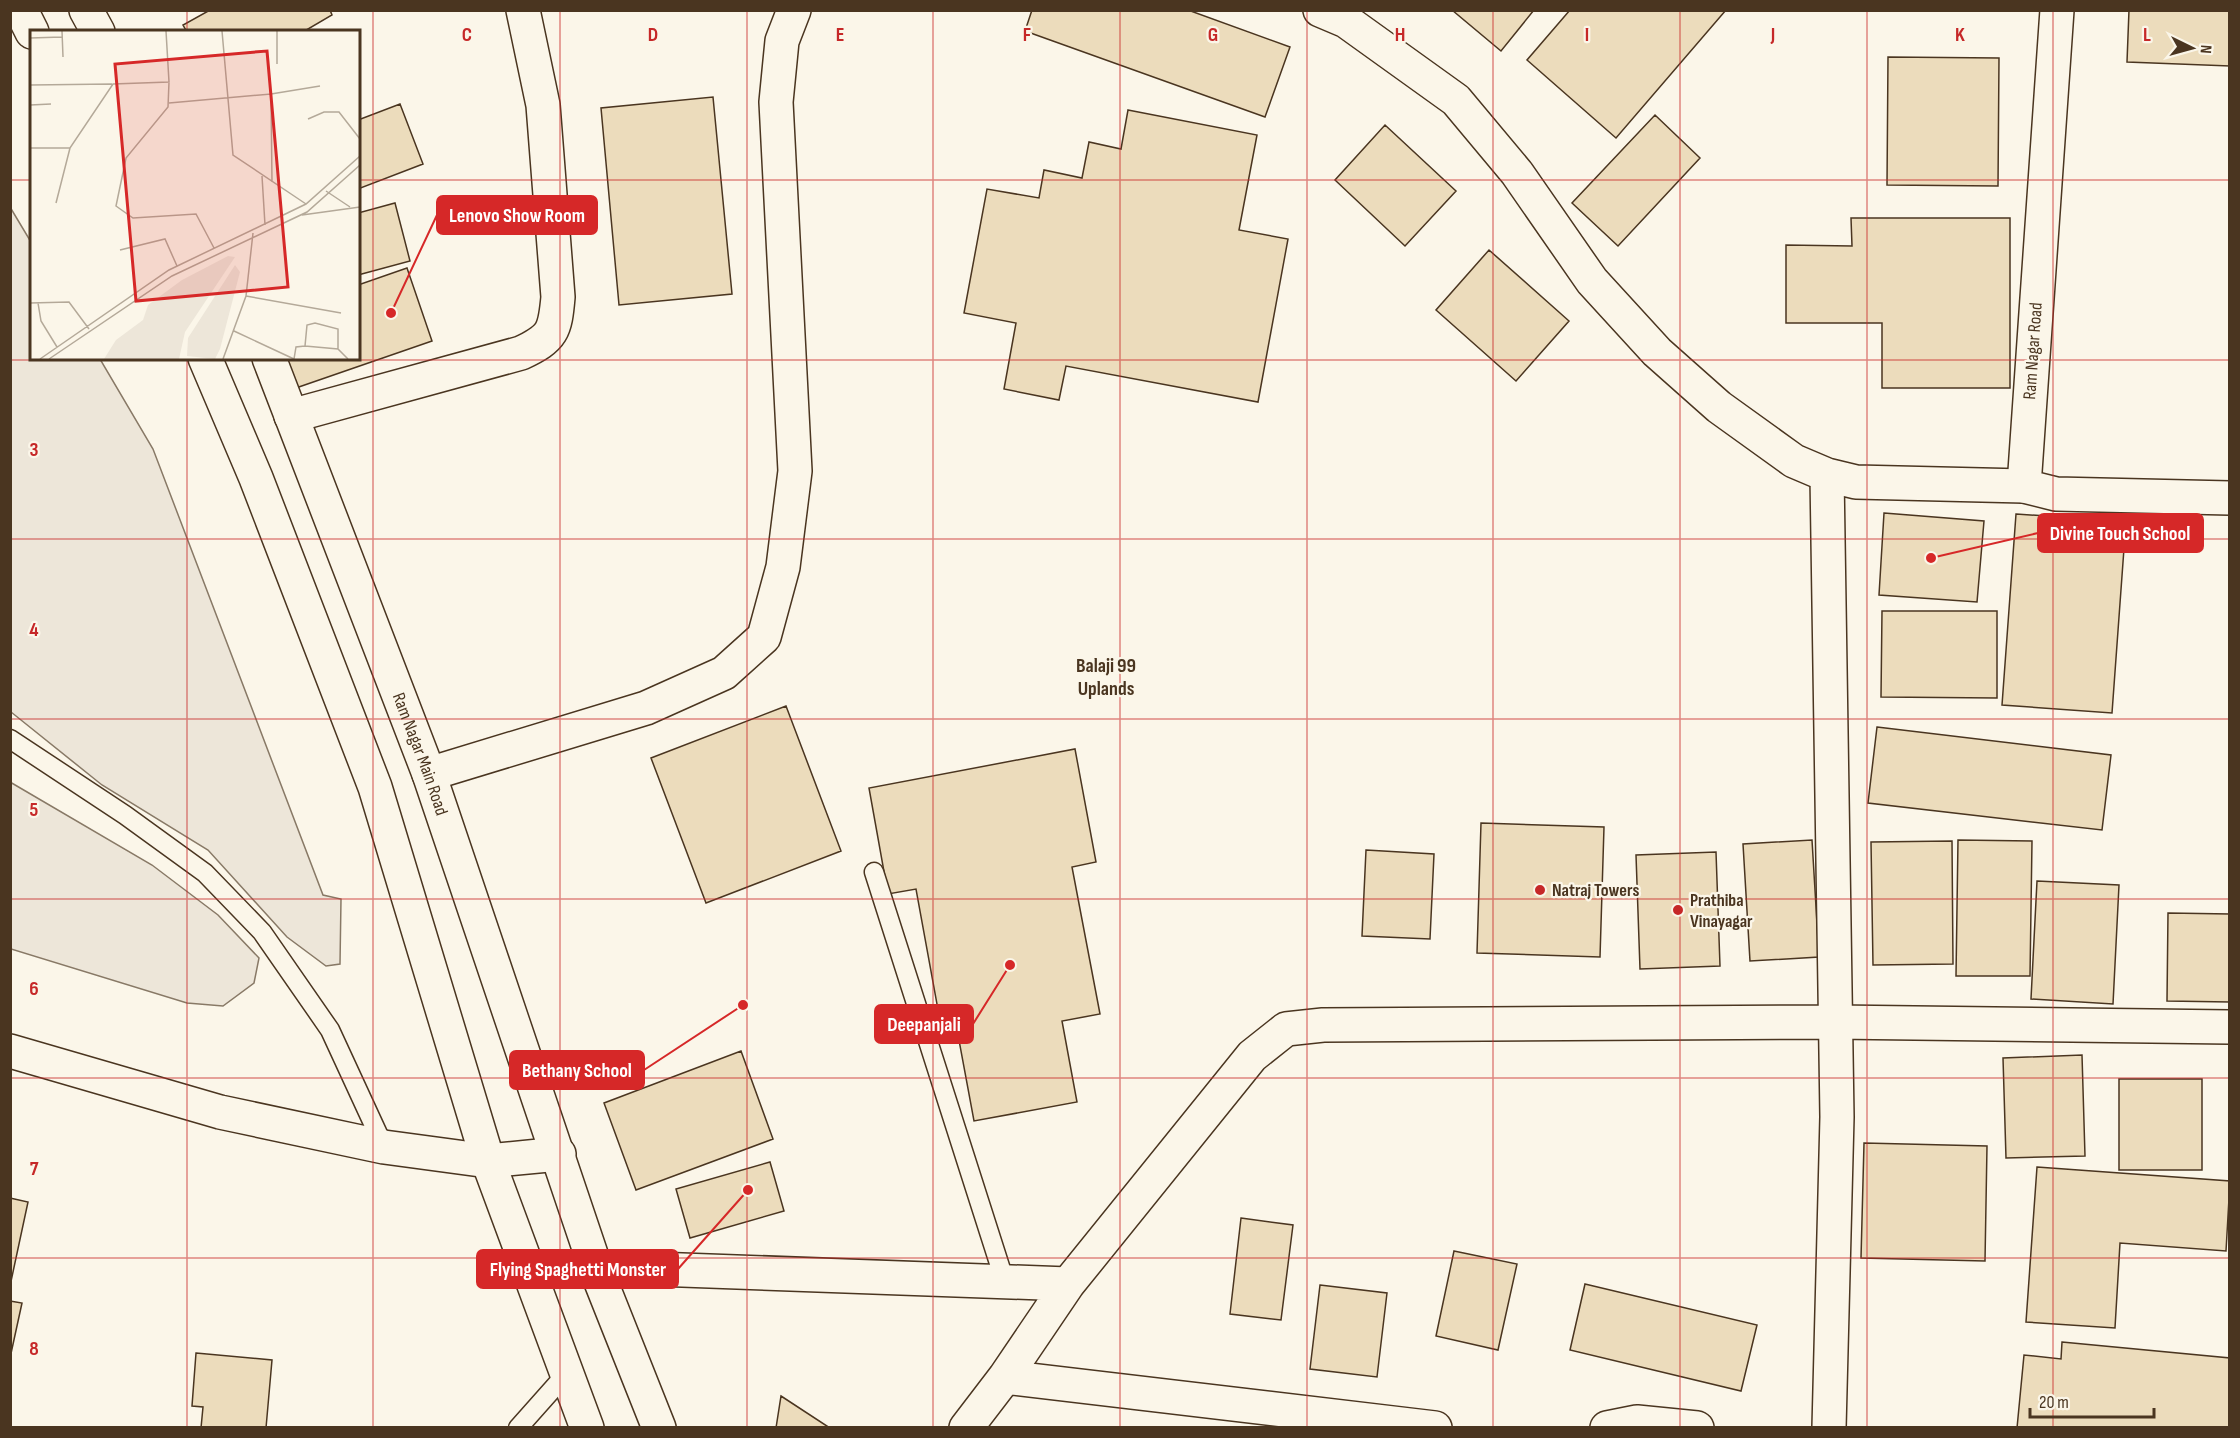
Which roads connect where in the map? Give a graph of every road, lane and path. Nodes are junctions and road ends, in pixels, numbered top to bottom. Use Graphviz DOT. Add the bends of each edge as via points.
graph roads {
  1 [pos="21,10"];
  2 [pos="86,10"];
  3 [pos="523,10"];
  4 [pos="794,10"];
  5 [pos="1320,10"];
  6 [pos="2057,10"];
  7 [pos="31,30"];
  8 [pos="97,30"];
  9 [pos="206,360"];
  10 [pos="270,360"];
  11 [pos="291,416"];
  12 [pos="1827,475"];
  13 [pos="2024,486"];
  14 [pos="2229,498"];
  15 [pos="10,739"];
  16 [pos="429,774"];
  17 [pos="874,872"];
  18 [pos="1835,1022"];
  19 [pos="2229,1027"];
  20 [pos="10,1051"];
  21 [pos="384,1147"];
  22 [pos="559,1154"];
  23 [pos="488,1161"];
  24 [pos="597,1272"];
  25 [pos="1005,1282"];
  26 [pos="1068,1284"];
  27 [pos="566,1374"];
  28 [pos="1005,1377"];
  29 [pos="518,1428"];
  30 [pos="587,1428"];
  31 [pos="659,1428"];
  32 [pos="966,1428"];
  33 [pos="1435,1428"];
  34 [pos="1607,1428"];
  35 [pos="1697,1428"];
  36 [pos="1829,1428"];
  1 -- 7 [label="street"];
  2 -- 8 [label="street"];
  3 -- 11 [label="street" via="543,105 558,297 555,323 544,342 521,353"];
  4 -- 16 [label="street" via="782,41 776,102 795,471 783,567 764,637 724,673 646,708"];
  5 -- 12 [label="street" via="1346,21 1456,100 1517,173 1592,280 1657,352 1719,408 1794,461"];
  6 -- 13 [label="street, Ram Nagar Road"];
  9 -- 23 [label="street" via="375,787"];
  10 -- 11 [label="street, Ram Nagar Main Road"];
  11 -- 16 [label="street, Ram Nagar Main Road"];
  12 -- 13 [label="street" via="1856,482"];
  12 -- 18 [label="street"];
  13 -- 14 [label="street" via="2056,494"];
  15 -- 21 [label="lane" via="125,814 205,873 262,932 330,1030"];
  16 -- 22 [label="street, Ram Nagar Main Road"];
  17 -- 25 [label="lane"];
  18 -- 19 [label="street"];
  18 -- 26 [label="street" via="1334,1024 1286,1029 1252,1056"];
  18 -- 36 [label="street" via="1837,1117"];
  20 -- 21 [label="street" via="220,1112"];
  21 -- 23 [label="street"];
  22 -- 23 [label="street"];
  22 -- 24 [label="street, Ram Nagar Main Road"];
  23 -- 27 [label="street"];
  24 -- 25 [label="street" via="655,1269"];
  24 -- 31 [label="street, Ram Nagar Main Road"];
  25 -- 26 [label="street"];
  26 -- 28 [label="street"];
  27 -- 29 [label="lane"];
  27 -- 30 [label="street"];
  28 -- 32 [label="street"];
  28 -- 33 [label="street"];
  34 -- 35 [label="street" via="1637,1422"];
}
